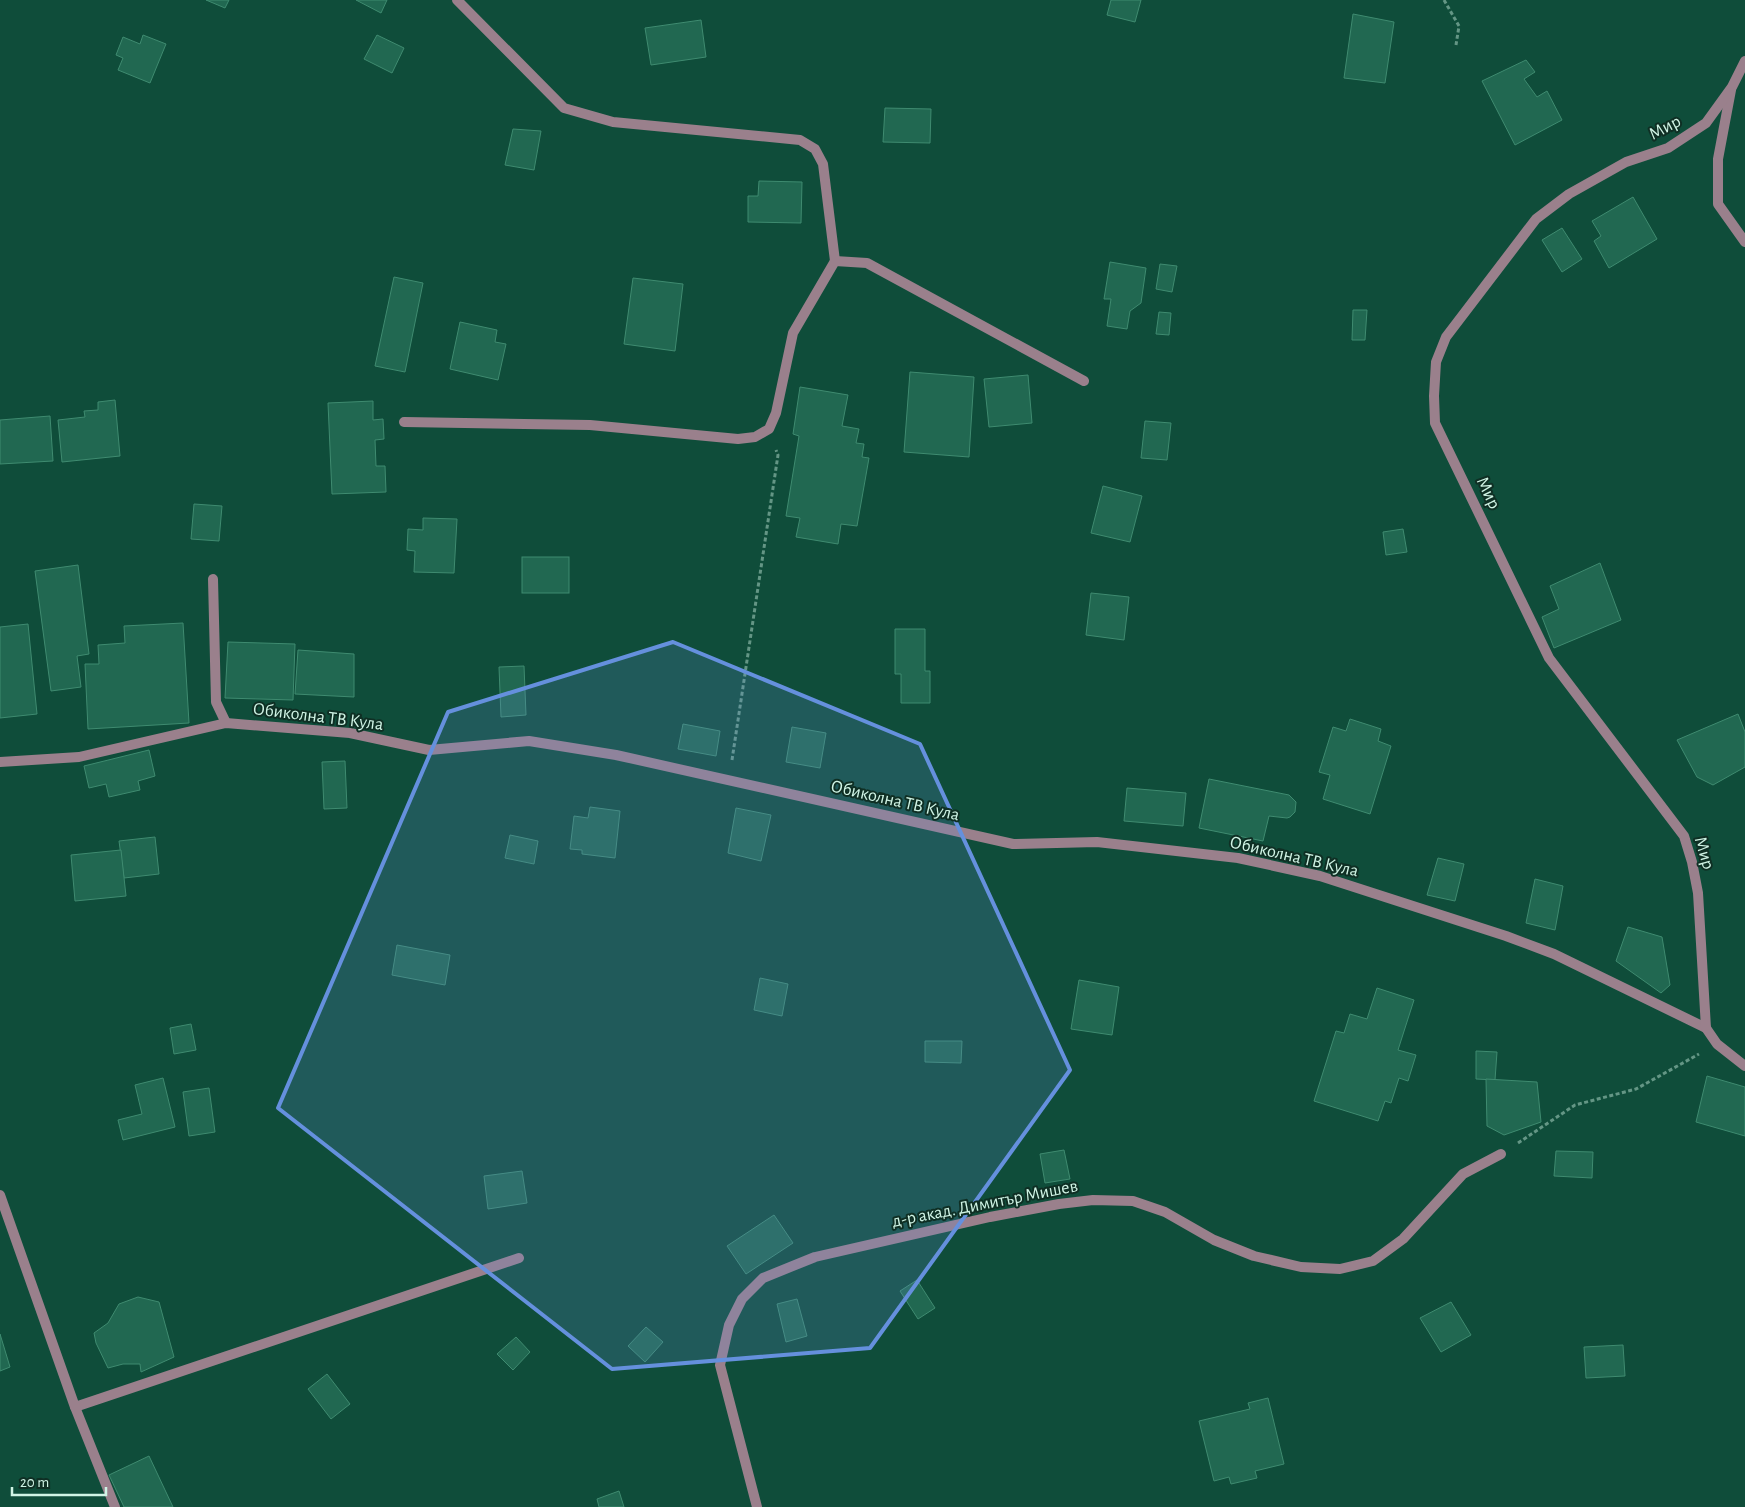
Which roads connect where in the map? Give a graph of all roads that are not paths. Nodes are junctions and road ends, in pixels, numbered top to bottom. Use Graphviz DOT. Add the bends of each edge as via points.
graph roads {
  1 [pos="457,0"];
  2 [pos="1745,61"];
  3 [pos="1732,87"];
  4 [pos="1745,242"];
  5 [pos="835,261"];
  6 [pos="1084,381"];
  7 [pos="404,422"];
  8 [pos="213,579"];
  9 [pos="226,723"];
  10 [pos="0,762"];
  11 [pos="1706,1028"];
  12 [pos="1745,1066"];
  13 [pos="1501,1154"];
  14 [pos="0,1195"];
  15 [pos="520,1258"];
  16 [pos="75,1407"];
  17 [pos="115,1507"];
  18 [pos="758,1507"];
  1 -- 5 [label="street" via="564,108 613,122 800,140 815,149 822,164"];
  2 -- 3 [label="street, Мир"];
  3 -- 4 [label="street" via="1718,159 1718,204"];
  3 -- 11 [label="street, Мир" via="1706,123 1668,148 1626,162 1569,194 1536,219 1446,337 1436,362 1434,396 1436,423 1549,658 1684,836 1698,893"];
  5 -- 6 [label="street" via="867,263"];
  5 -- 7 [label="street" via="793,332 776,413 769,428 755,437 738,439 590,425"];
  8 -- 9 [label="street" via="216,702"];
  9 -- 10 [label="street, Обиколна ТВ Кула" via="79,757"];
  9 -- 11 [label="street, Обиколна ТВ Кула" via="350,733 429,750 529,742 616,755 1013,844 1098,842 1238,858 1320,876 1506,936 1554,954"];
  11 -- 12 [label="street, Обиколна ТВ Кула" via="1717,1044"];
  13 -- 18 [label="street, д-р акад. Димитър Мишев" via="1463,1174 1403,1239 1373,1261 1340,1269 1301,1267 1254,1256 1214,1240 1165,1212 1133,1200 1093,1200 990,1217 815,1257 763,1278 742,1299 729,1324 720,1365"];
  14 -- 16 [label="street"];
  15 -- 16 [label="street"];
  16 -- 17 [label="street"];
}
